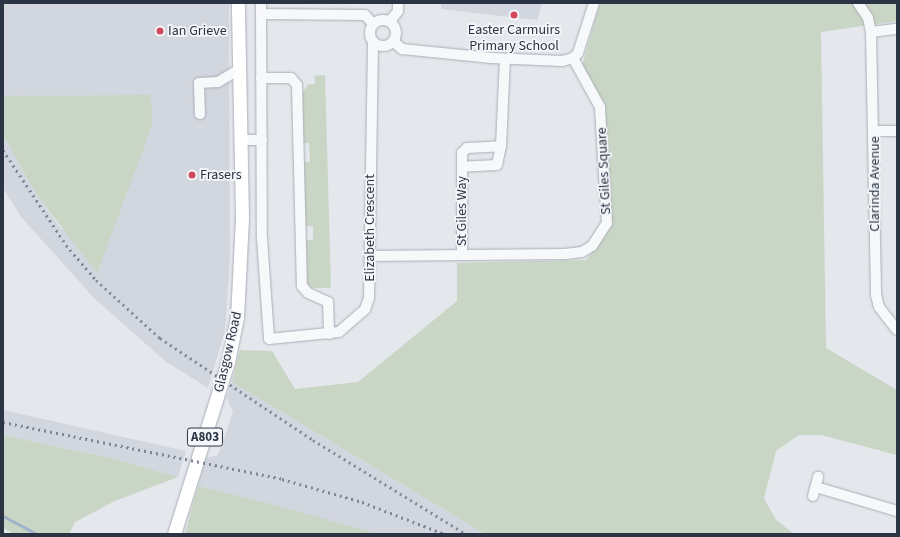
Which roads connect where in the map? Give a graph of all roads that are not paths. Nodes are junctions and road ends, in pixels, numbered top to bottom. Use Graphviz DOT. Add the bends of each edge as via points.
graph roads {
  1 [pos="238,3"];
  2 [pos="261,3"];
  3 [pos="398,3"];
  4 [pos="594,3"];
  5 [pos="858,3"];
  6 [pos="261,14"];
  7 [pos="390,21"];
  8 [pos="373,24"];
  9 [pos="897,29"];
  10 [pos="871,32"];
  11 [pos="373,42"];
  12 [pos="394,42"];
  13 [pos="573,58"];
  14 [pos="505,59"];
  15 [pos="240,68"];
  16 [pos="261,78"];
  17 [pos="200,114"];
  18 [pos="875,131"];
  19 [pos="897,131"];
  20 [pos="241,140"];
  21 [pos="262,140"];
  22 [pos="501,146"];
  23 [pos="462,167"];
  24 [pos="462,254"];
  25 [pos="370,256"];
  26 [pos="897,330"];
  27 [pos="330,334"];
  28 [pos="269,339"];
  29 [pos="816,487"];
  30 [pos="897,511"];
  31 [pos="174,534"];
  1 -- 15 [label="main road, Glasgow Road / A803"];
  2 -- 6 [label="street, Glasgow Road"];
  3 -- 7 [label="street" via="398,11"];
  4 -- 13 [label="street" via="578,53"];
  5 -- 10 [label="street, Clarinda Avenue" via="868,18"];
  6 -- 8 [label="street" via="365,15"];
  6 -- 16 [label="street, Glasgow Road"];
  7 -- 8 [label="street" via="382,20"];
  7 -- 12 [label="street" via="396,28"];
  8 -- 11 [label="street" via="370,31"];
  9 -- 10 [label="street"];
  10 -- 18 [label="street, Clarinda Avenue"];
  11 -- 12 [label="street" via="381,46"];
  11 -- 25 [label="street, Elizabeth Crescent"];
  12 -- 14 [label="street" via="402,49"];
  13 -- 14 [label="street"];
  13 -- 24 [label="street, St Giles Square" via="600,107 607,223 601,234 582,252"];
  14 -- 22 [label="street, St Giles Way"];
  15 -- 17 [label="street" via="218,82 199,83"];
  15 -- 20 [label="main road, Glasgow Road / A803"];
  16 -- 21 [label="street, Glasgow Road"];
  16 -- 27 [label="street" via="290,78 297,85 302,286 308,293 328,302"];
  18 -- 19 [label="street"];
  18 -- 26 [label="street, Clarinda Avenue" via="876,295 879,307"];
  20 -- 21 [label="street"];
  20 -- 31 [label="main road, Glasgow Road / A803" via="242,257 237,317 228,362"];
  21 -- 28 [label="street, Glasgow Road" via="262,238"];
  22 -- 23 [label="street, St Giles Way" via="467,148 462,153"];
  22 -- 23 [label="street, St Giles Way" via="498,165"];
  23 -- 24 [label="street, St Giles Way"];
  24 -- 25 [label="street, St Giles Square"];
  25 -- 27 [label="street, Elizabeth Crescent" via="370,298 365,309 338,332"];
  27 -- 28 [label="street, Elizabeth Crescent"];
  29 -- 30 [label="street"];
}
